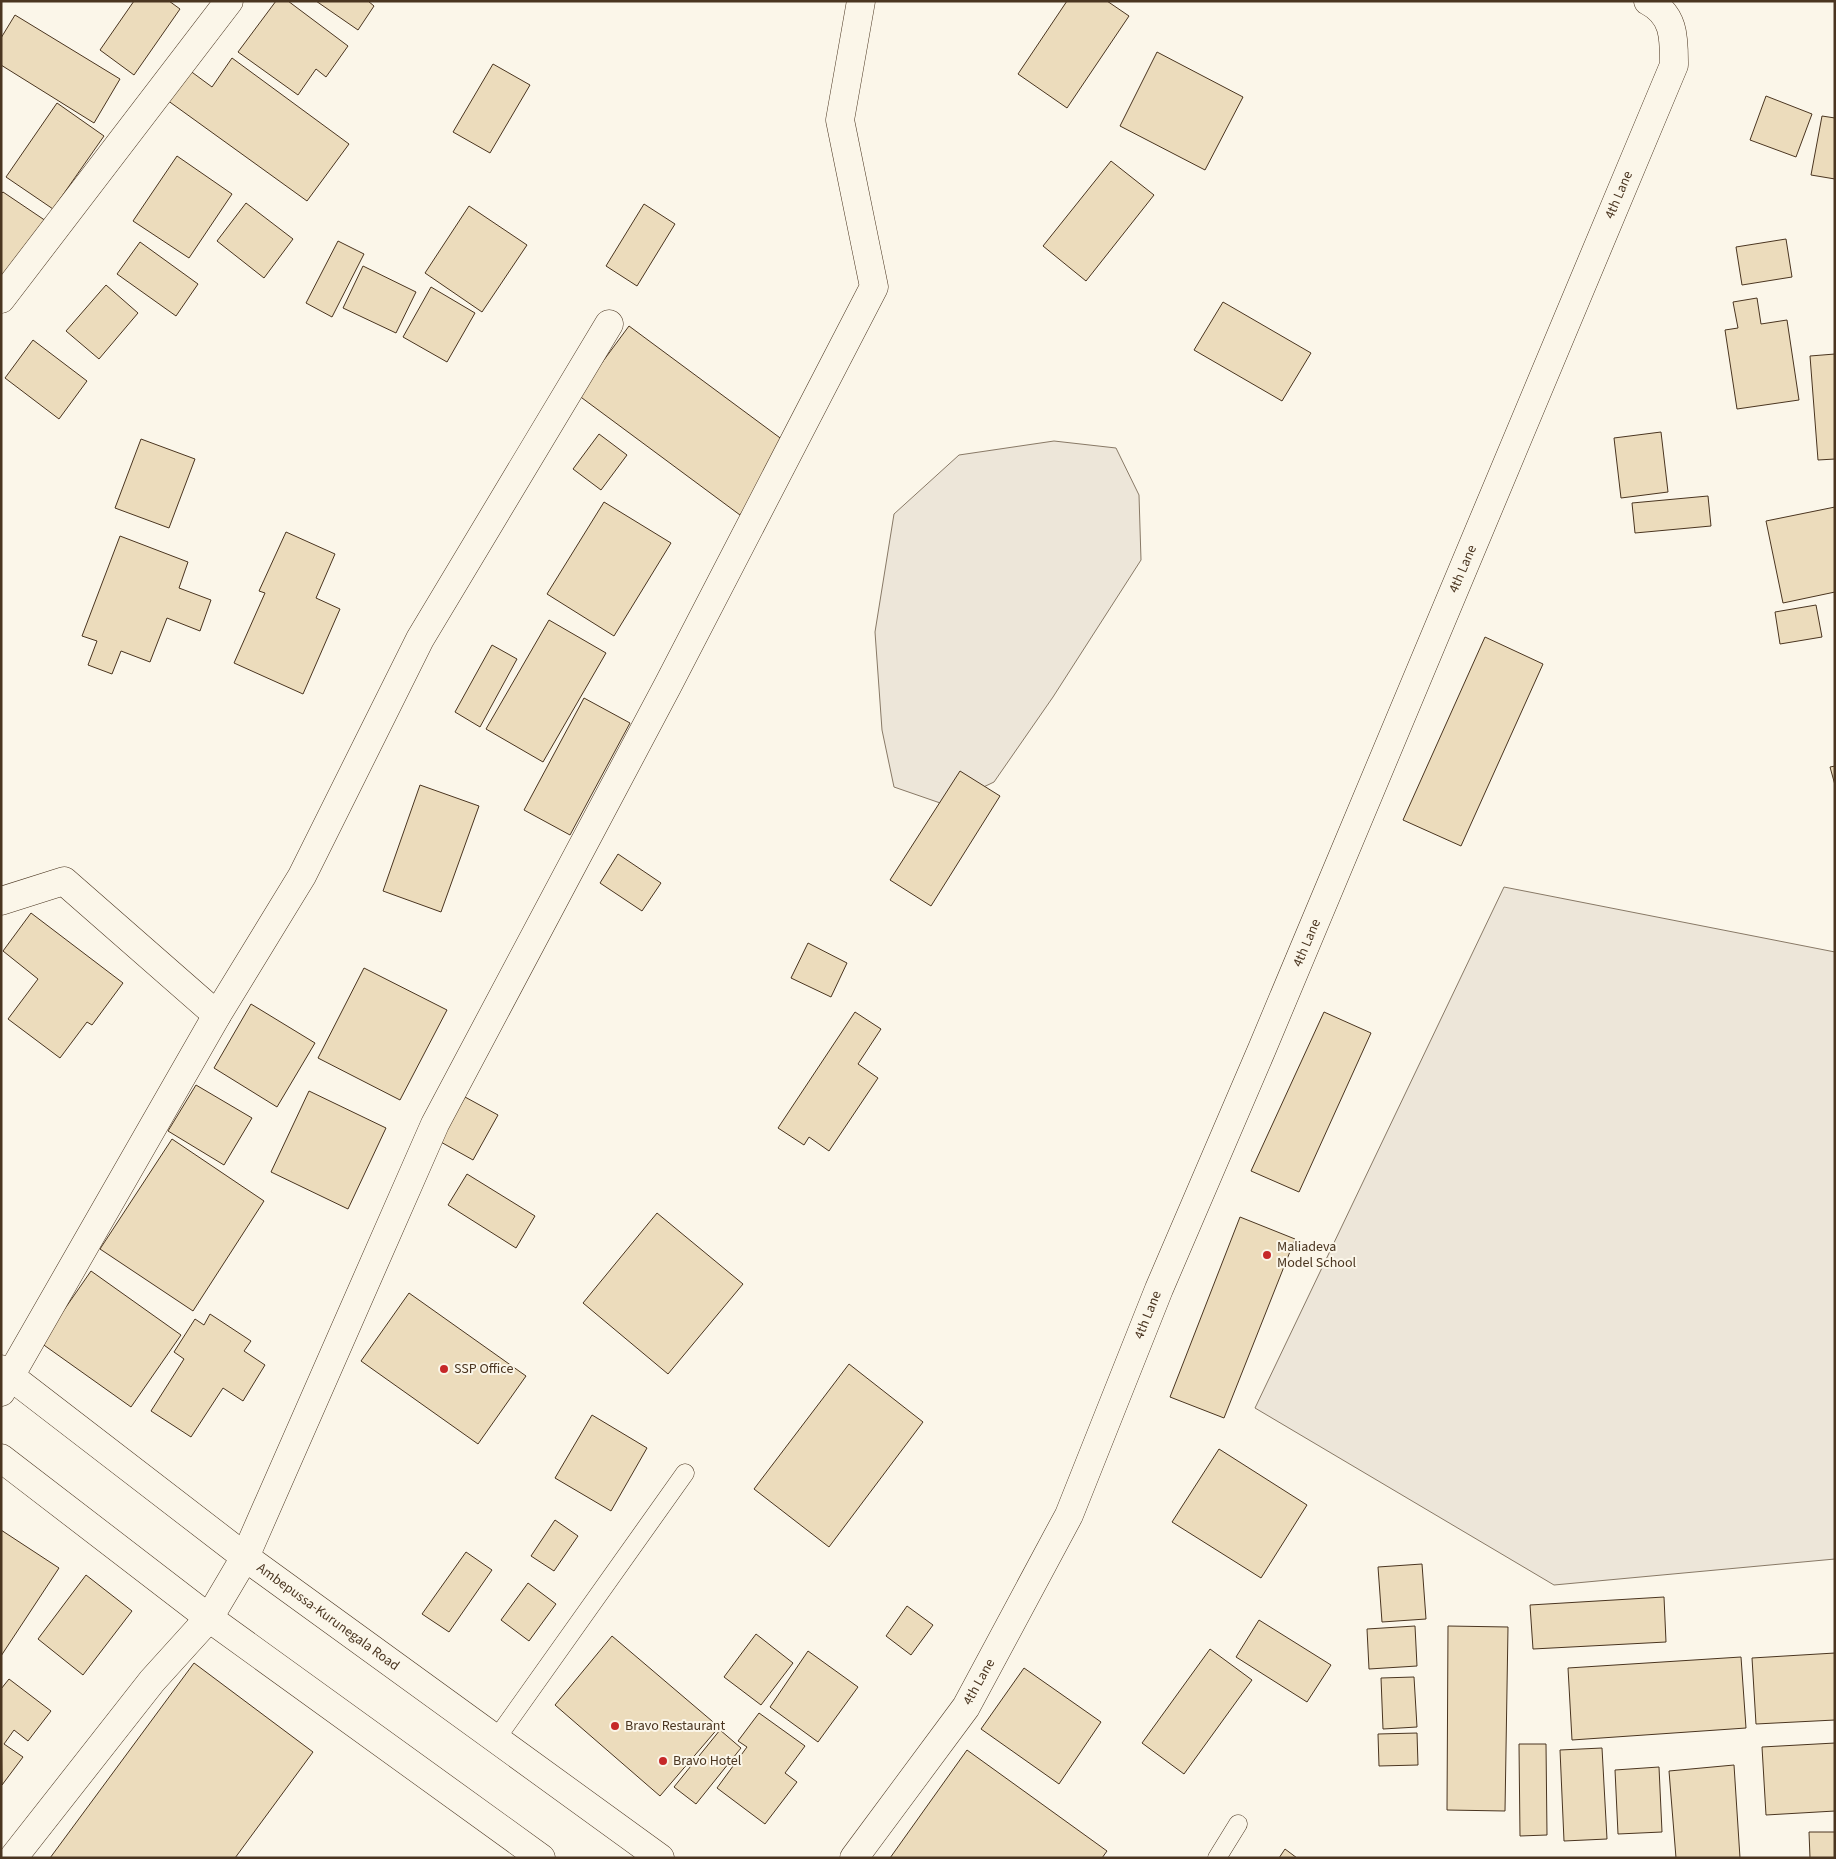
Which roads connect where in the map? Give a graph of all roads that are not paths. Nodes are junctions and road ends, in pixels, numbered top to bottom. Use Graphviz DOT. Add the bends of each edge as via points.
graph roads {
  1 [pos="229,1"];
  2 [pos="861,1"];
  3 [pos="1648,1"];
  4 [pos="1,299"];
  5 [pos="609,324"];
  6 [pos="1,902"];
  7 [pos="217,1015"];
  8 [pos="4,1379"];
  9 [pos="1,1458"];
  10 [pos="685,1473"];
  11 [pos="245,1556"];
  12 [pos="209,1618"];
  13 [pos="496,1739"];
  14 [pos="1238,1824"];
  15 [pos="13,1858"];
  16 [pos="541,1858"];
  17 [pos="660,1858"];
  18 [pos="854,1858"];
  19 [pos="1217,1858"];
  1 -- 4 [label="main road"];
  2 -- 11 [label="main road" via="840,120 874,287 435,1124"];
  3 -- 18 [label="main road, 4th Lane" via="1657,6 1674,31 1674,65 1262,1050 1162,1280 1069,1515 966,1707"];
  5 -- 7 [label="main road" via="420,639 302,876"];
  6 -- 7 [label="main road" via="64,881"];
  7 -- 8 [label="main road"];
  8 -- 11 [label="main road, Ambepussa-Kurunegala Road"];
  9 -- 12 [label="main road"];
  10 -- 13 [label="lane"];
  11 -- 12 [label="main road"];
  11 -- 13 [label="main road, Ambepussa-Kurunegala Road"];
  12 -- 15 [label="main road" via="152,1681"];
  12 -- 16 [label="main road"];
  13 -- 17 [label="main road, Ambepussa-Kurunegala Road"];
  14 -- 19 [label="lane"];
}
